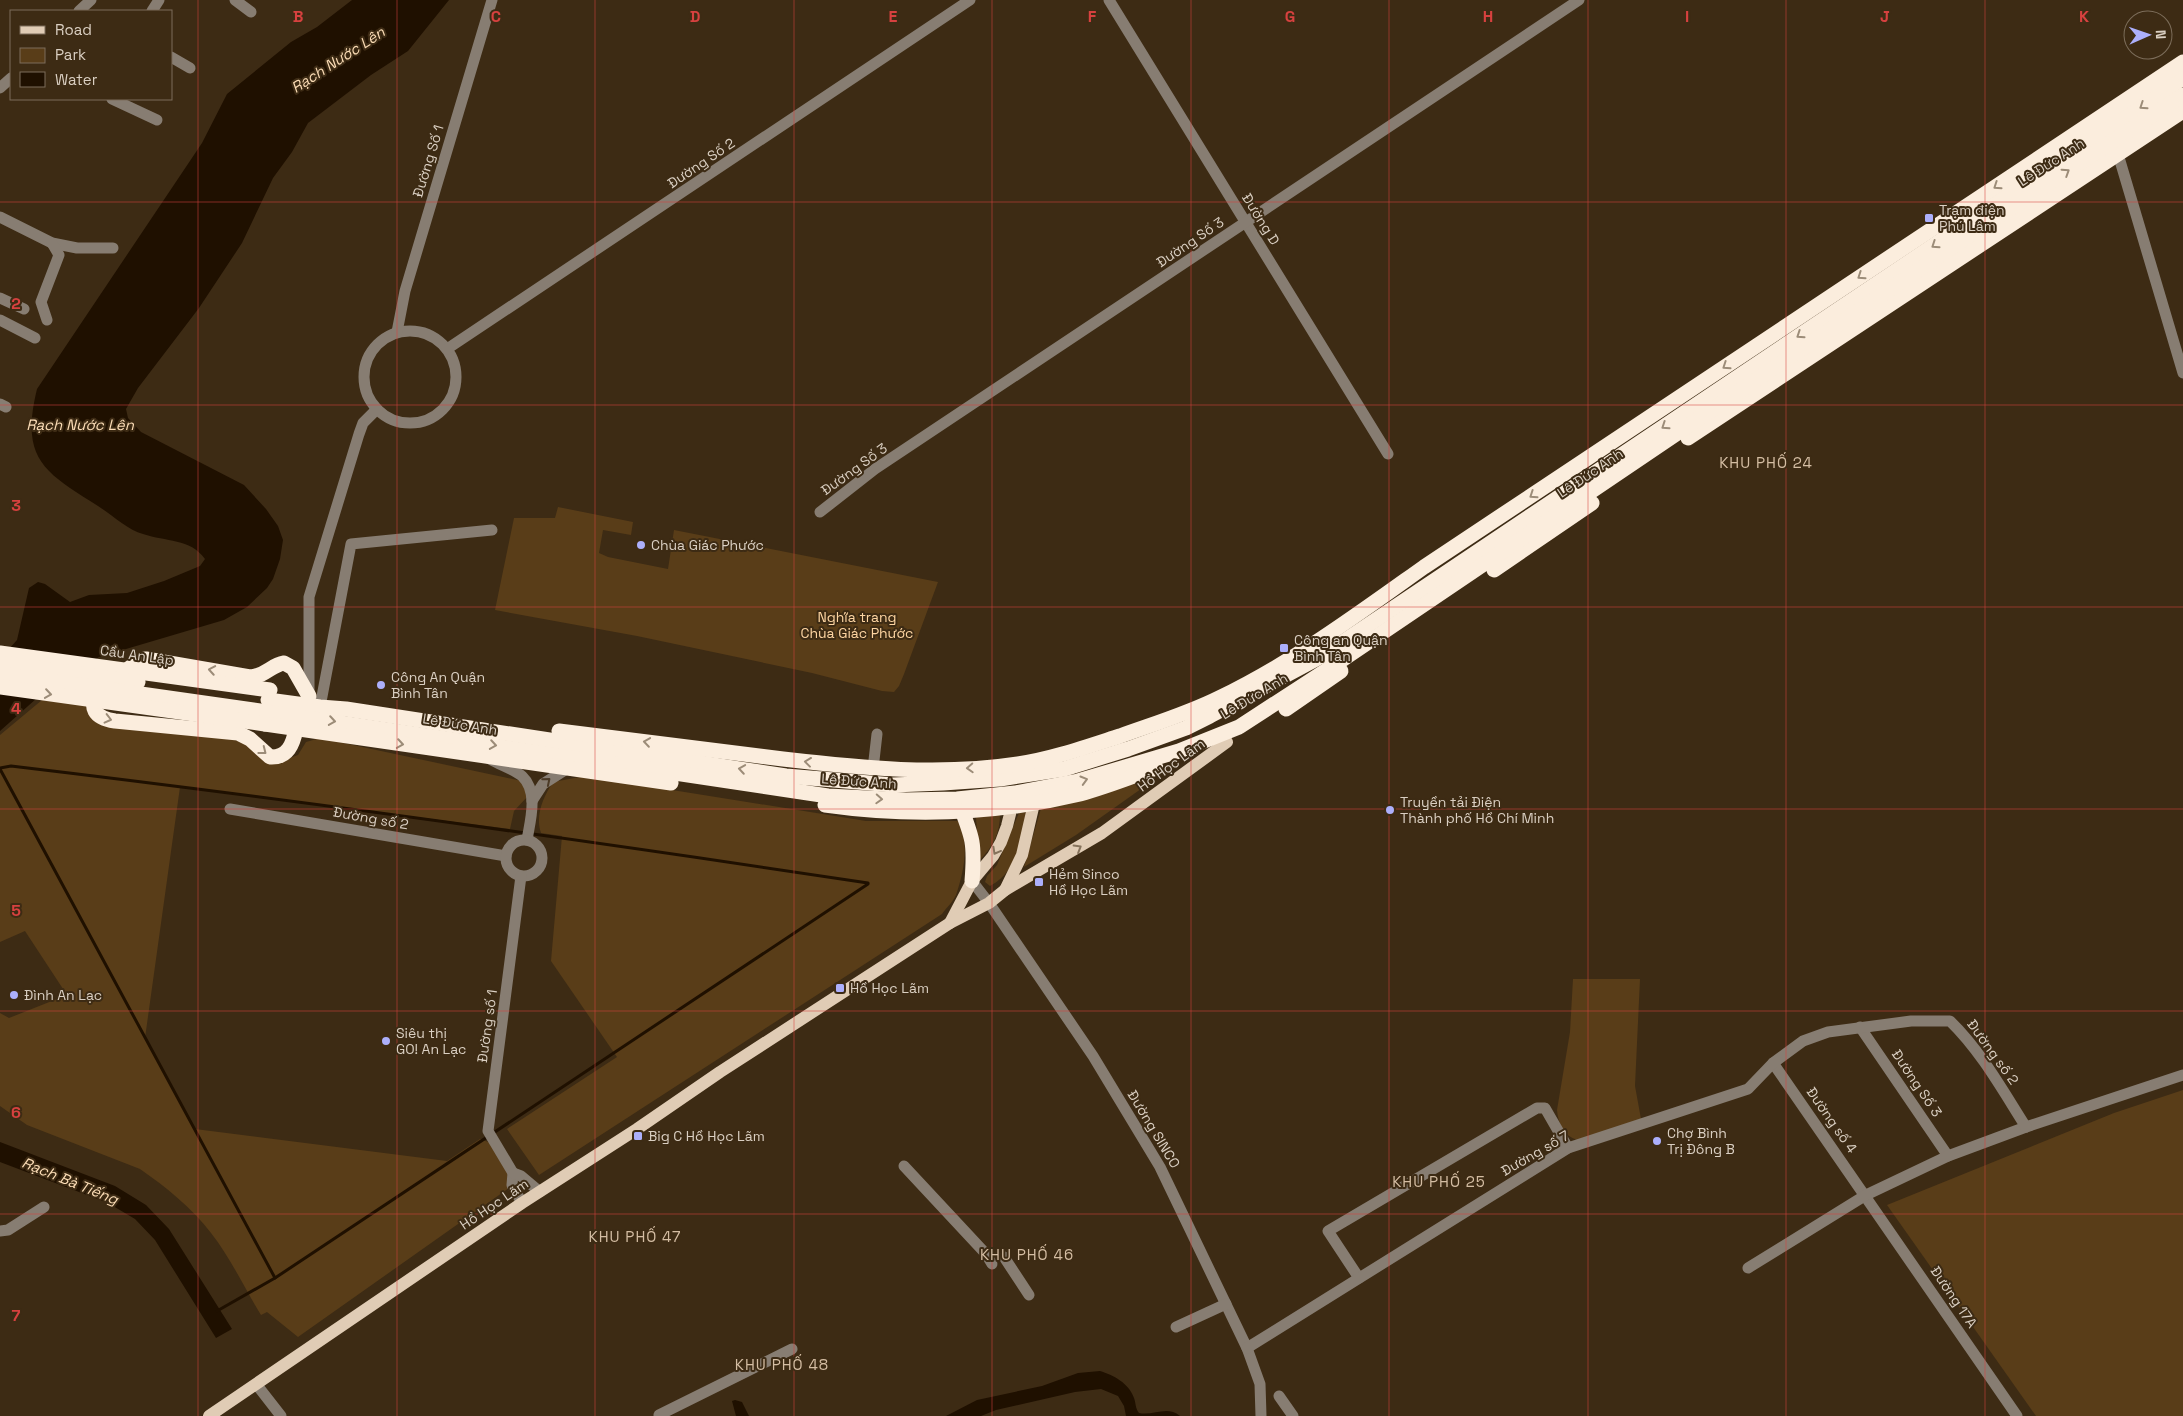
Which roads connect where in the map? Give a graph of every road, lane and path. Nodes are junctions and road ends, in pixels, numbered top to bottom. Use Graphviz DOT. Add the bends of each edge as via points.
graph roads {
  1 [pos="91,0"];
  2 [pos="235,0"];
  3 [pos="492,0"];
  4 [pos="970,0"];
  5 [pos="1109,0"];
  6 [pos="1580,0"];
  7 [pos="80,10"];
  8 [pos="251,12"];
  9 [pos="172,58"];
  10 [pos="2183,62"];
  11 [pos="190,68"];
  12 [pos="2183,78"];
  13 [pos="10,79"];
  14 [pos="0,88"];
  15 [pos="2183,94"];
  16 [pos="114,100"];
  17 [pos="2183,110"];
  18 [pos="157,120"];
  19 [pos="2118,154"];
  20 [pos="0,217"];
  21 [pos="1246,222"];
  22 [pos="1983,235"];
  23 [pos="52,243"];
  24 [pos="113,248"];
  25 [pos="0,298"];
  26 [pos="24,309"];
  27 [pos="0,320"];
  28 [pos="47,320"];
  29 [pos="397,332"];
  30 [pos="35,338"];
  31 [pos="447,349"];
  32 [pos="2183,373"];
  33 [pos="377,409"];
  34 [pos="1388,454"];
  35 [pos="820,512"];
  36 [pos="492,530"];
  37 [pos="0,653"];
  38 [pos="0,664"];
  39 [pos="0,674"];
  40 [pos="0,687"];
  41 [pos="315,702"];
  42 [pos="267,706"];
  43 [pos="1239,727"];
  44 [pos="296,729"];
  45 [pos="481,729"];
  46 [pos="877,734"];
  47 [pos="1227,742"];
  48 [pos="487,758"];
  49 [pos="1037,767"];
  50 [pos="568,768"];
  51 [pos="873,769"];
  52 [pos="1018,770"];
  53 [pos="1036,796"];
  54 [pos="1014,799"];
  55 [pos="532,801"];
  56 [pos="959,805"];
  57 [pos="230,809"];
  58 [pos="527,840"];
  59 [pos="506,856"];
  60 [pos="521,876"];
  61 [pos="972,881"];
  62 [pos="1005,890"];
  63 [pos="989,903"];
  64 [pos="950,923"];
  65 [pos="1860,1028"];
  66 [pos="1773,1063"];
  67 [pos="2183,1076"];
  68 [pos="2026,1127"];
  69 [pos="1568,1148"];
  70 [pos="1948,1156"];
  71 [pos="904,1166"];
  72 [pos="513,1173"];
  73 [pos="540,1192"];
  74 [pos="1866,1195"];
  75 [pos="522,1203"];
  76 [pos="44,1207"];
  77 [pos="0,1231"];
  78 [pos="1004,1257"];
  79 [pos="992,1264"];
  80 [pos="1748,1268"];
  81 [pos="1359,1278"];
  82 [pos="1029,1295"];
  83 [pos="1226,1304"];
  84 [pos="1176,1327"];
  85 [pos="1247,1348"];
  86 [pos="792,1349"];
  87 [pos="254,1386"];
  88 [pos="1280,1396"];
  89 [pos="659,1415"];
  90 [pos="209,1416"];
  91 [pos="273,1416"];
  92 [pos="281,1416"];
  93 [pos="1262,1416"];
  94 [pos="1293,1416"];
  95 [pos="2017,1416"];
  1 -- 7 [label="street"];
  2 -- 8 [label="street"];
  3 -- 29 [label="street, Đường Số 1" via="405,291"];
  4 -- 31 [label="street, Đường Số 2"];
  5 -- 21 [label="street, Đường D"];
  6 -- 21 [label="street, Đường Số 3"];
  9 -- 11 [label="street"];
  10 -- 49 [label="highway, Lê Đức Anh, one-way" via="1277,667 1218,699"];
  12 -- 49 [label="highway, Lê Đức Anh, one-way" via="1322,656 1186,728 1074,766"];
  13 -- 14 [label="street"];
  22 -- 15 [label="highway, Lê Đức Anh, one-way"];
  16 -- 18 [label="street"];
  17 -- 19 [label="highway, Lê Đức Anh"];
  19 -- 22 [label="highway, Lê Đức Anh"];
  19 -- 32 [label="street"];
  20 -- 23 [label="street"];
  21 -- 34 [label="street, Đường D"];
  21 -- 35 [label="street, Đường Số 3" via="875,469"];
  22 -- 43 [label="highway, Lê Đức Anh"];
  22 -- 47 [label="highway, Lê Đức Anh" via="1318,688"];
  23 -- 24 [label="street" via="77,248"];
  23 -- 28 [label="street" via="59,255 41,302"];
  25 -- 26 [label="street"];
  27 -- 30 [label="street"];
  29 -- 31 [label="street" via="426,333"];
  29 -- 33 [label="street" via="376,346 365,368 365,388"];
  31 -- 33 [label="street" via="454,361 456,381 450,400 437,415 419,423 409,423 389,418"];
  33 -- 41 [label="street" via="359,434 312,584 308,614"];
  36 -- 41 [label="street" via="351,544"];
  37 -- 42 [label="highway, Cầu An Lập, bridge"];
  38 -- 42 [label="highway, Cầu An Lập, bridge"];
  39 -- 42 [label="highway, bridge"];
  40 -- 42 [label="highway, one-way, bridge"];
  41 -- 42 [label="highway, Lê Đức Anh"];
  41 -- 44 [label="highway, one-way" via="293,668 284,663 262,676 250,677 146,659 109,684 94,703 97,715 108,720 238,732 270,756 282,756 287,751"];
  41 -- 45 [label="highway, Lê Đức Anh"];
  42 -- 44 [label="highway, Lê Đức Anh"];
  42 -- 56 [label="highway, Lê Đức Anh, one-way" via="828,796"];
  43 -- 47 [label="highway"];
  53 -- 43 [label="highway, Lê Đức Anh, one-way" via="1179,751"];
  44 -- 48 [label="highway, Lê Đức Anh, one-way"];
  51 -- 45 [label="highway, Lê Đức Anh, one-way" via="516,726"];
  52 -- 45 [label="highway, Lê Đức Anh, one-way" via="917,784 862,783 786,776"];
  46 -- 51 [label="street"];
  47 -- 53 [label="highway, Lê Đức Anh" via="1081,794"];
  62 -- 47 [label="main road, Hồ Học Lãm, one-way" via="1102,833"];
  48 -- 50 [label="highway, Lê Đức Anh"];
  48 -- 55 [label="street" via="520,775 527,782"];
  49 -- 52 [label="highway, Lê Đức Anh"];
  49 -- 53 [label="main road, Hồ Học Lãm"];
  55 -- 50 [label="street, one-way" via="543,784"];
  50 -- 56 [label="highway, Lê Đức Anh" via="868,811"];
  52 -- 51 [label="highway, Lê Đức Anh, one-way"];
  52 -- 54 [label="main road, Hồ Học Lãm"];
  53 -- 54 [label="highway, Lê Đức Anh"];
  53 -- 62 [label="main road, Hồ Học Lãm" via="1022,855"];
  54 -- 56 [label="highway, Lê Đức Anh"];
  54 -- 61 [label="main road, Hồ Học Lãm, one-way" via="994,856"];
  55 -- 58 [label="street"];
  56 -- 61 [label="highway" via="974,844"];
  57 -- 59 [label="street, Đường số 2"];
  58 -- 59 [label="street" via="511,846"];
  58 -- 60 [label="street" via="538,847 541,864 533,874"];
  59 -- 60 [label="street" via="511,871"];
  60 -- 72 [label="street, Đường số 1" via="488,1131"];
  61 -- 63 [label="street, Đường SINCO"];
  61 -- 64 [label="main road, Hồ Học Lãm"];
  62 -- 63 [label="main road, Hồ Học Lãm"];
  63 -- 64 [label="main road, Hồ Học Lãm"];
  63 -- 83 [label="street, Đường SINCO" via="1093,1056 1160,1167"];
  64 -- 73 [label="main road, Hồ Học Lãm"];
  65 -- 66 [label="street, Đường số 7" via="1828,1032 1803,1041"];
  65 -- 68 [label="street, Đường số 2" via="1910,1021 1950,1021 1998,1082"];
  65 -- 70 [label="street, Đường Số 3"];
  66 -- 69 [label="street, Đường số 7" via="1748,1089"];
  66 -- 74 [label="street, Đường số 4"];
  67 -- 68 [label="street"];
  68 -- 70 [label="street"];
  69 -- 81 [label="street, Đường số 7"];
  69 -- 81 [label="street" via="1545,1108 1537,1108 1328,1231"];
  70 -- 74 [label="street"];
  71 -- 79 [label="street"];
  72 -- 73 [label="street, Đường số 1"];
  72 -- 75 [label="street, Đường số 1" via="512,1185"];
  73 -- 75 [label="main road, Hồ Học Lãm"];
  74 -- 80 [label="street"];
  74 -- 95 [label="street, Đường 17A"];
  75 -- 87 [label="main road, Hồ Học Lãm"];
  76 -- 77 [label="street" via="8,1230"];
  78 -- 82 [label="street"];
  81 -- 85 [label="street, Đường số 7"];
  83 -- 84 [label="street"];
  83 -- 85 [label="street, Đường SINCO"];
  85 -- 93 [label="street, Đường SINCO" via="1260,1384"];
  86 -- 89 [label="street"];
  87 -- 90 [label="main road, Hồ Học Lãm"];
  87 -- 91 [label="street"];
  87 -- 92 [label="street"];
  88 -- 94 [label="street"];
}
